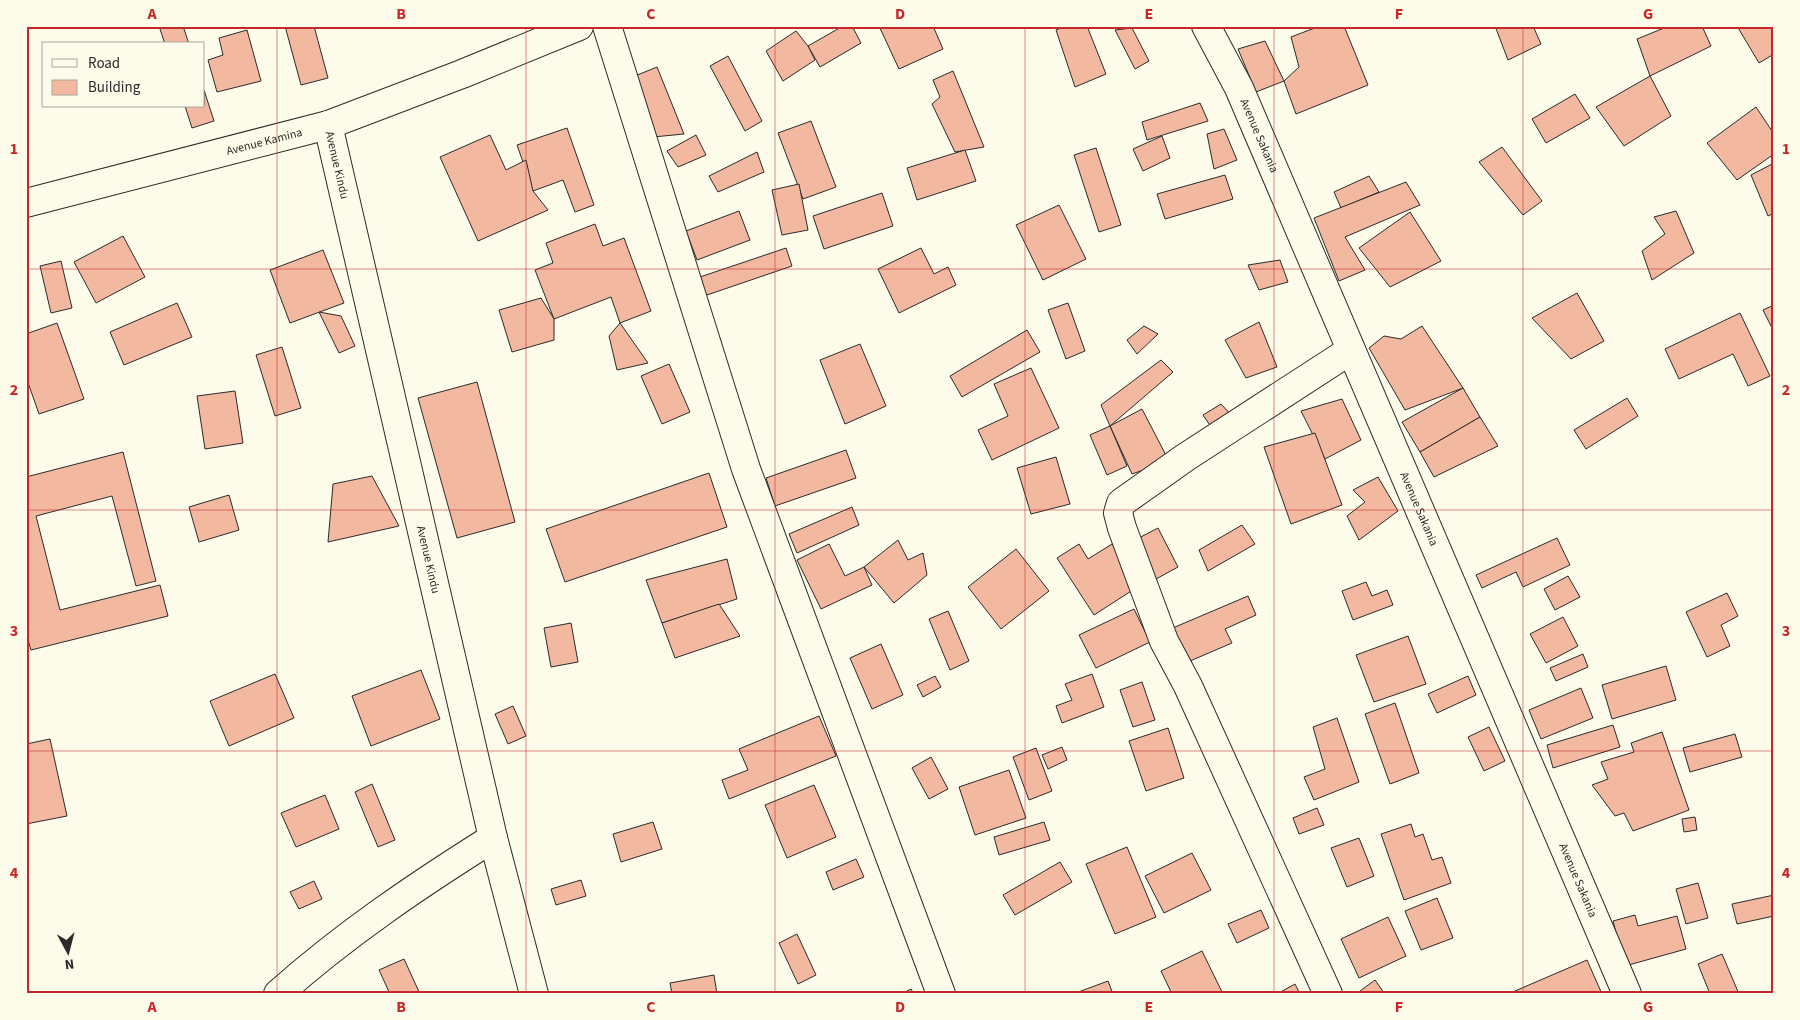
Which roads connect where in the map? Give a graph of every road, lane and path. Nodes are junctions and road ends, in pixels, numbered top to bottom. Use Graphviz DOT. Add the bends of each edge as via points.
graph roads {
  1 [pos="579,26"];
  2 [pos="607,26"];
  3 [pos="1206,26"];
  4 [pos="328,125"];
  5 [pos="26,203"];
  6 [pos="1351,350"];
  7 [pos="493,838"];
  8 [pos="278,994"];
  9 [pos="534,994"];
  10 [pos="941,994"];
  11 [pos="1328,994"];
  12 [pos="1626,994"];
  1 -- 4 [label="street, Avenue Kamina"];
  2 -- 10 [label="street" via="746,469"];
  3 -- 6 [label="street, Avenue Sakania" via="1239,88"];
  4 -- 5 [label="street, Avenue Kamina"];
  4 -- 7 [label="street, Avenue Kindu"];
  6 -- 11 [label="street" via="1186,457 1121,503 1118,512 1164,641 1188,686"];
  6 -- 12 [label="street, Avenue Sakania"];
  7 -- 8 [label="street" via="442,870 312,963"];
  7 -- 9 [label="street, Avenue Kindu"];
}
